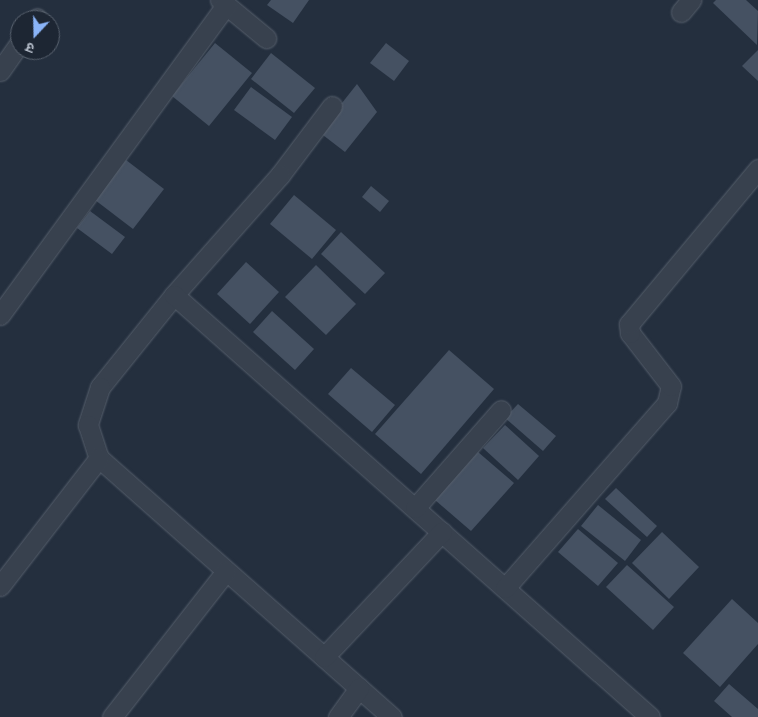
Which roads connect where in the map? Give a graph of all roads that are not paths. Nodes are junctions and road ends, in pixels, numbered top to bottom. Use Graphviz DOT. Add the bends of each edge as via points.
graph roads {
  1 [pos="223,2"];
  2 [pos="266,38"];
  3 [pos="10,56"];
  4 [pos="0,71"];
  5 [pos="332,106"];
  6 [pos="758,169"];
  7 [pos="174,295"];
  8 [pos="0,315"];
  9 [pos="501,410"];
  10 [pos="99,458"];
  11 [pos="414,508"];
  12 [pos="442,532"];
  13 [pos="226,570"];
  14 [pos="0,586"];
  15 [pos="505,588"];
  16 [pos="324,657"];
  17 [pos="359,688"];
  18 [pos="112,717"];
  19 [pos="338,717"];
  20 [pos="392,717"];
  21 [pos="650,717"];
  1 -- 2 [label="street"];
  1 -- 8 [label="street"];
  3 -- 4 [label="street"];
  5 -- 7 [label="street" via="280,175"];
  6 -- 15 [label="street" via="629,324 630,333 671,386 667,403"];
  7 -- 10 [label="street" via="100,387 88,425"];
  7 -- 11 [label="street"];
  9 -- 11 [label="street"];
  10 -- 13 [label="street"];
  10 -- 14 [label="street"];
  11 -- 12 [label="street"];
  12 -- 15 [label="street"];
  12 -- 16 [label="street"];
  13 -- 16 [label="street"];
  13 -- 18 [label="street"];
  15 -- 21 [label="street"];
  16 -- 17 [label="street"];
  17 -- 19 [label="street"];
  17 -- 20 [label="street"];
}
